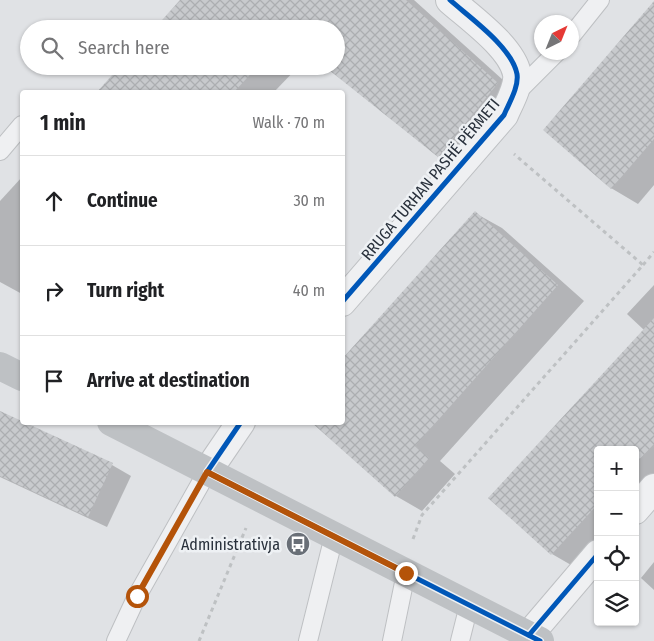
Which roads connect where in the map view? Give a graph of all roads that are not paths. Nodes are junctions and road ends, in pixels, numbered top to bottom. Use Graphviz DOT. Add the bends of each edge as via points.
graph roads {
  1 [pos="450,0"];
  2 [pos="600,0"];
  3 [pos="579,26"];
  4 [pos="549,60"];
  5 [pos="513,96"];
  6 [pos="20,127"];
  7 [pos="0,151"];
  8 [pos="345,299"];
  9 [pos="0,366"];
  10 [pos="20,377"];
  11 [pos="117,425"];
  12 [pos="239,425"];
  13 [pos="207,472"];
  14 [pos="654,488"];
  15 [pos="639,505"];
  16 [pos="334,536"];
  17 [pos="594,559"];
  18 [pos="404,572"];
  19 [pos="469,605"];
  20 [pos="534,638"];
  21 [pos="116,641"];
  22 [pos="308,641"];
  23 [pos="392,641"];
  24 [pos="460,641"];
  1 -- 5 [label="street, RRUGA TURHAN PASHË PËRMETI" via="509,57 517,75"];
  2 -- 3 [label="lane"];
  4 -- 5 [label="lane"];
  5 -- 8 [label="street, RRUGA TURHAN PASHË PËRMETI" via="504,115"];
  6 -- 7 [label="lane"];
  9 -- 10 [label="main road"];
  11 -- 13 [label="main road"];
  12 -- 13 [label="street"];
  13 -- 16 [label="main road"];
  13 -- 21 [label="lane" via="141,587"];
  14 -- 15 [label="street"];
  16 -- 18 [label="main road"];
  16 -- 22 [label="lane"];
  17 -- 20 [label="street"];
  18 -- 19 [label="main road"];
  18 -- 23 [label="lane"];
  19 -- 20 [label="main road"];
  19 -- 24 [label="lane"];
}
